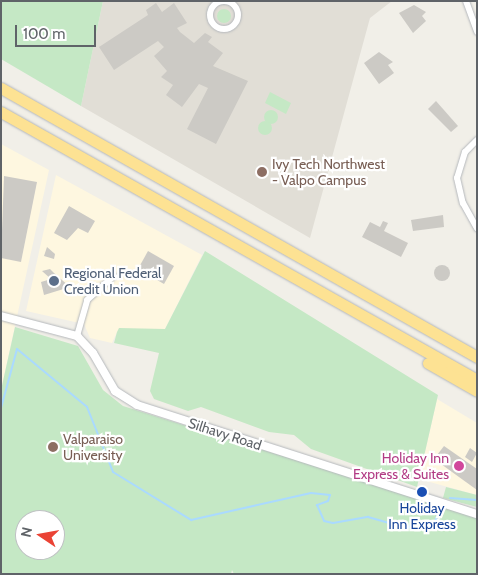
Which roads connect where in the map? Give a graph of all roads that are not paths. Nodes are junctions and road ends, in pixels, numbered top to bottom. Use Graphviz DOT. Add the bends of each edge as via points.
graph roads {
  1 [pos="466,1"];
  2 [pos="231,2"];
  3 [pos="477,32"];
  4 [pos="1,84"];
  5 [pos="1,88"];
  6 [pos="25,102"];
  7 [pos="1,112"];
  8 [pos="477,140"];
  9 [pos="477,228"];
  10 [pos="114,276"];
  11 [pos="348,310"];
  12 [pos="1,316"];
  13 [pos="77,336"];
  14 [pos="477,357"];
  15 [pos="477,380"];
  16 [pos="477,391"];
  17 [pos="477,514"];
  1 -- 3 [label="street"];
  2 -- 2 [label="street" via="213,6 210,15 216,27 228,29 236,23 238,14"];
  4 -- 6 [label="highway"];
  5 -- 6 [label="highway"];
  6 -- 14 [label="highway"];
  7 -- 11 [label="highway"];
  8 -- 9 [label="street" via="465,152 457,178 461,198"];
  10 -- 13 [label="street" via="87,300"];
  11 -- 15 [label="highway"];
  11 -- 16 [label="highway" via="368,328"];
  12 -- 13 [label="street"];
  13 -- 17 [label="street, Silhavy Road" via="93,353 115,391 137,405"];
}
